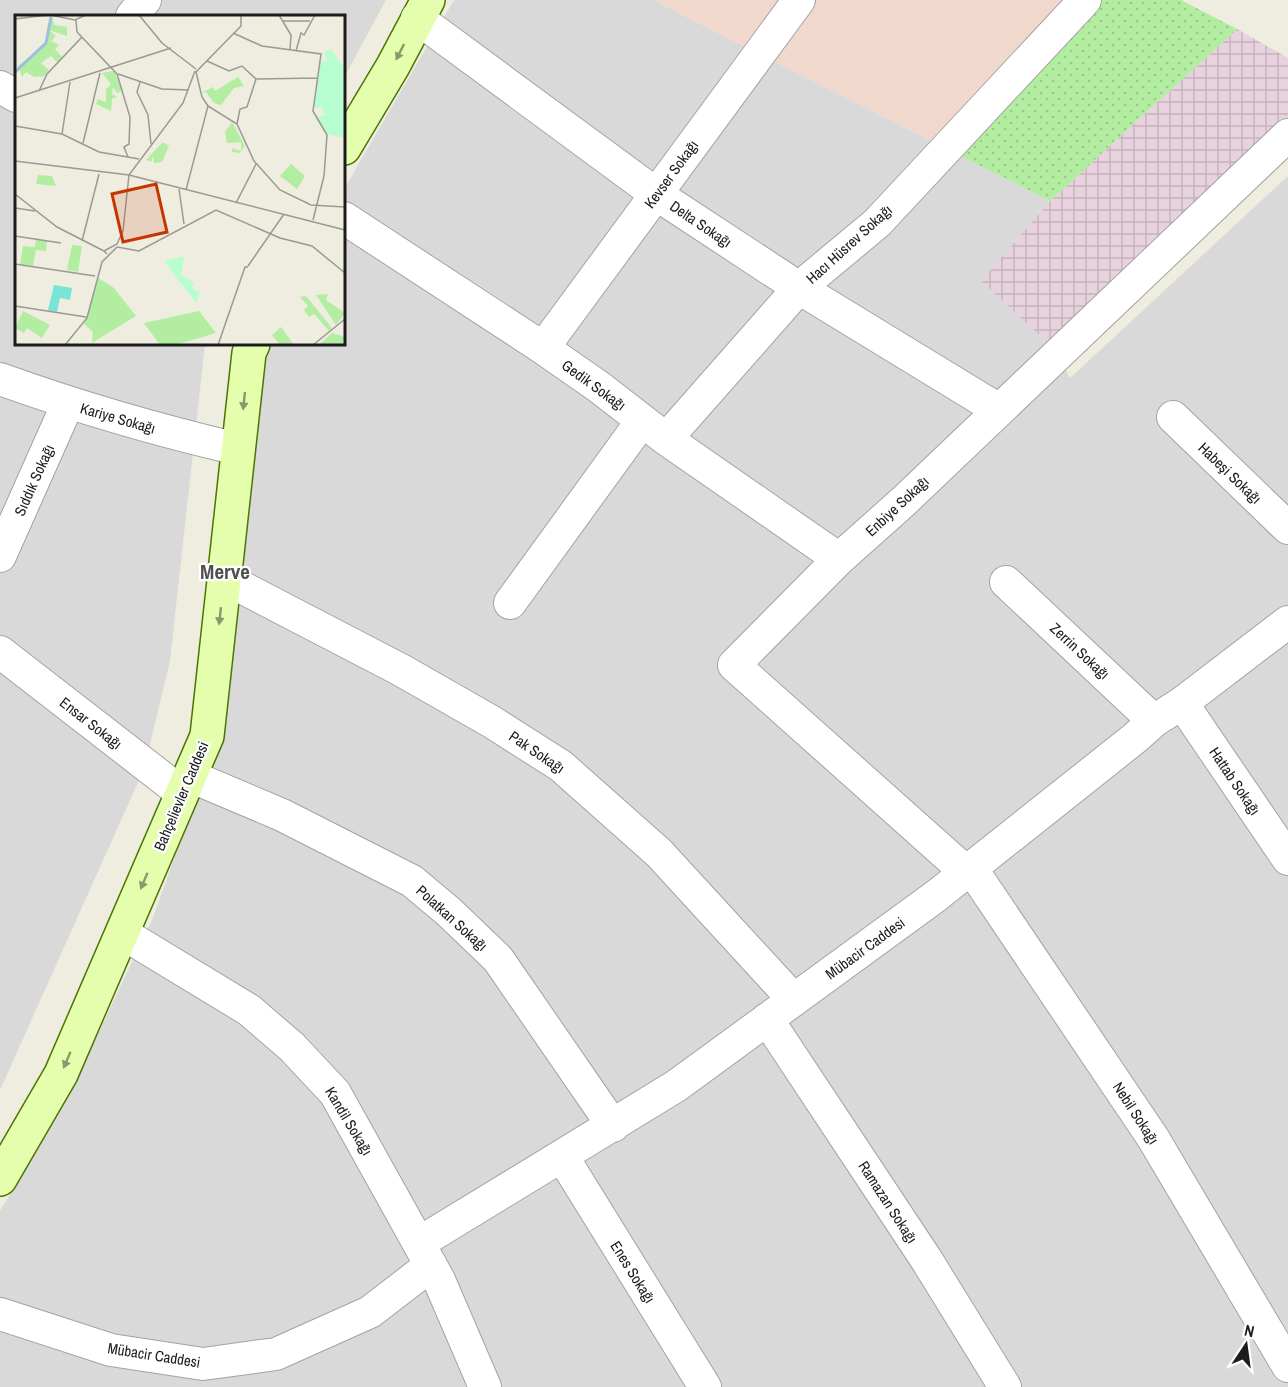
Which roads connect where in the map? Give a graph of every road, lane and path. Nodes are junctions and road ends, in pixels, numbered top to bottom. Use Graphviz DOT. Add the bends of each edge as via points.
graph roads {
  1 [pos="145,0"];
  2 [pos="799,0"];
  3 [pos="1084,0"];
  4 [pos="423,9"];
  5 [pos="133,15"];
  6 [pos="0,87"];
  7 [pos="15,95"];
  8 [pos="1288,135"];
  9 [pos="345,146"];
  10 [pos="656,194"];
  11 [pos="345,219"];
  12 [pos="799,288"];
  13 [pos="253,345"];
  14 [pos="543,348"];
  15 [pos="0,379"];
  16 [pos="68,403"];
  17 [pos="999,410"];
  18 [pos="1173,417"];
  19 [pos="654,430"];
  20 [pos="238,448"];
  21 [pos="1288,528"];
  22 [pos="0,556"];
  23 [pos="839,559"];
  24 [pos="224,578"];
  25 [pos="1006,582"];
  26 [pos="510,603"];
  27 [pos="1288,622"];
  28 [pos="0,652"];
  29 [pos="1182,703"];
  30 [pos="1154,721"];
  31 [pos="186,784"];
  32 [pos="1288,859"];
  33 [pos="969,870"];
  34 [pos="122,933"];
  35 [pos="794,1000"];
  36 [pos="767,1019"];
  37 [pos="613,1126"];
  38 [pos="562,1156"];
  39 [pos="0,1179"];
  40 [pos="425,1254"];
  41 [pos="0,1314"];
  42 [pos="1288,1366"];
  43 [pos="485,1387"];
  44 [pos="705,1387"];
  45 [pos="1005,1387"];
  1 -- 5 [label="street"];
  2 -- 10 [label="street, Kevser Sokağı"];
  3 -- 12 [label="street, Hacı Hüsrev Sokağı" via="877,223"];
  4 -- 9 [label="main road, one-way"];
  4 -- 10 [label="street, Delta Sokağı"];
  6 -- 7 [label="street"];
  8 -- 17 [label="street, Enbiye Sokağı"];
  10 -- 12 [label="street, Delta Sokağı"];
  10 -- 14 [label="street, Kevser Sokağı"];
  11 -- 14 [label="street, Gedik Sokağı"];
  12 -- 17 [label="street, Delta Sokağı"];
  12 -- 19 [label="street, Hacı Hüsrev Sokağı"];
  13 -- 20 [label="main road, Bahçelievler Caddesi, one-way"];
  14 -- 19 [label="street, Gedik Sokağı"];
  15 -- 16 [label="street, Kariye Sokağı"];
  16 -- 20 [label="street, Kariye Sokağı"];
  16 -- 22 [label="street, Sıddık Sokağı"];
  17 -- 23 [label="street, Enbiye Sokağı"];
  18 -- 21 [label="street, Habeşi Sokağı"];
  19 -- 23 [label="street, Gedik Sokağı"];
  19 -- 26 [label="street, Hacı Hüsrev Sokağı"];
  20 -- 24 [label="main road, Bahçelievler Caddesi"];
  23 -- 33 [label="street, Enbiye Sokağı" via="734,665"];
  24 -- 31 [label="main road, Bahçelievler Caddesi, one-way" via="207,736"];
  24 -- 35 [label="street, Pak Sokağı" via="401,670 561,766 659,853"];
  25 -- 30 [label="street, Zerrin Sokağı"];
  27 -- 29 [label="street, Mübacir Caddesi"];
  28 -- 31 [label="street, Ensar Sokağı"];
  29 -- 30 [label="street, Mübacir Caddesi"];
  29 -- 32 [label="street, Hattab Sokağı"];
  30 -- 33 [label="street, Mübacir Caddesi"];
  31 -- 34 [label="main road, Bahçelievler Caddesi, one-way"];
  31 -- 37 [label="street, Polatkan Sokağı" via="282,815 412,881 498,959"];
  33 -- 35 [label="street, Mübacir Caddesi"];
  33 -- 42 [label="street, Nebil Sokağı" via="1153,1138"];
  34 -- 39 [label="main road, Bahçelievler Caddesi, one-way" via="61,1074"];
  34 -- 40 [label="street, Kandil Sokağı" via="249,1010 335,1093"];
  35 -- 36 [label="street, Mübacir Caddesi"];
  36 -- 37 [label="street, Mübacir Caddesi" via="676,1086"];
  36 -- 45 [label="street, Ramazan Sokağı" via="926,1259"];
  37 -- 38 [label="street, Mübacir Caddesi"];
  38 -- 40 [label="street, Mübacir Caddesi"];
  38 -- 44 [label="street, Enes Sokağı"];
  40 -- 41 [label="street, Mübacir Caddesi" via="370,1312 276,1354 203,1364 111,1350"];
  40 -- 43 [label="street, Kandil Sokağı"];
}
